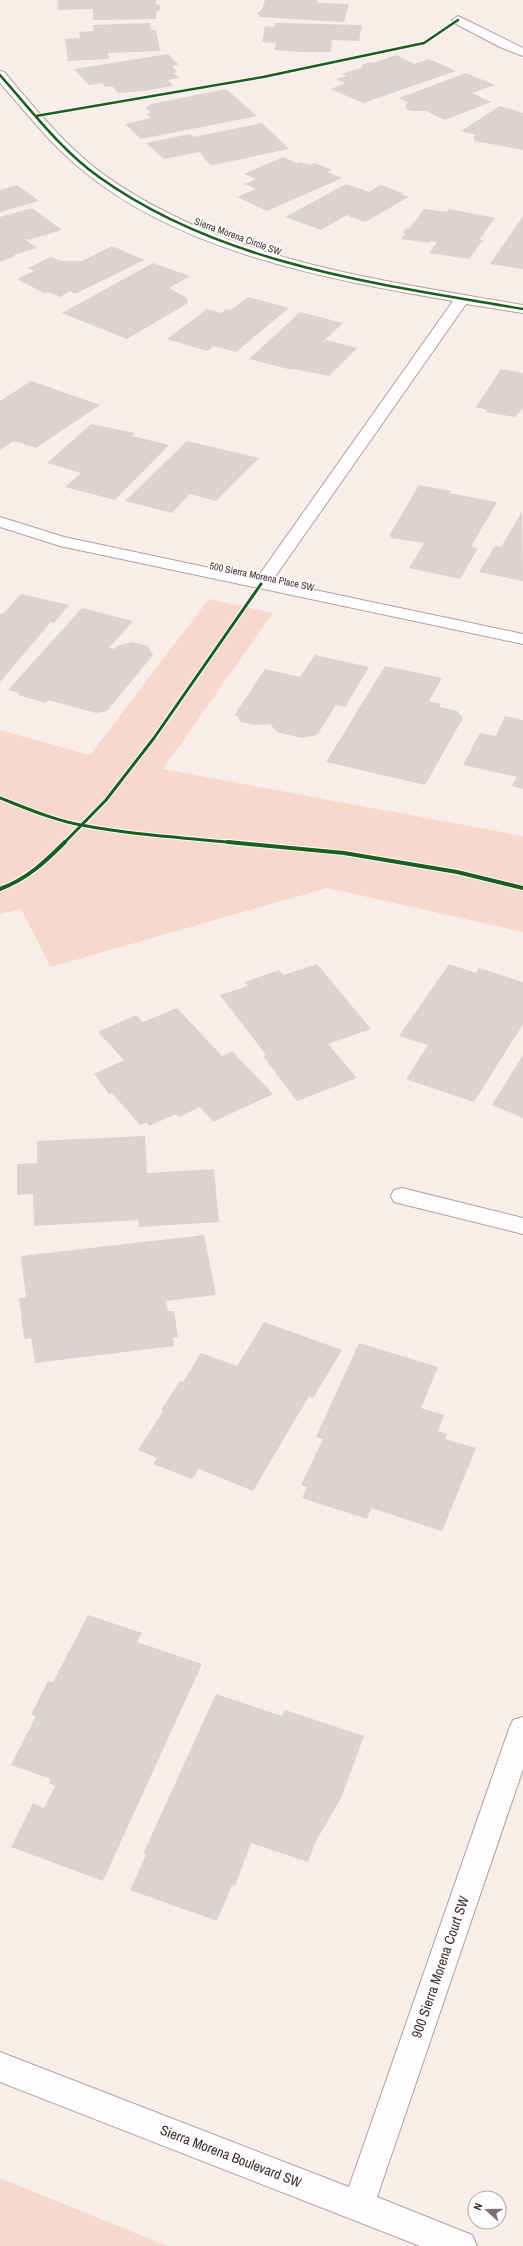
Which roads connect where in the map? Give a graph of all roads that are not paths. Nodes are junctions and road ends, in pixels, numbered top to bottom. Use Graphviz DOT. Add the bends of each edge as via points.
graph roads {
  1 [pos="458,20"];
  2 [pos="523,52"];
  3 [pos="0,75"];
  4 [pos="463,298"];
  5 [pos="523,309"];
  6 [pos="0,522"];
  7 [pos="262,584"];
  8 [pos="523,639"];
  9 [pos="402,1196"];
  10 [pos="523,1226"];
  11 [pos="523,1729"];
  12 [pos="0,2067"];
  13 [pos="358,2206"];
  14 [pos="461,2246"];
  1 -- 2 [label="street"];
  3 -- 4 [label="street, Sierra Morena Circle SW" via="77,160 124,194 158,212 202,232 283,260 332,273"];
  4 -- 5 [label="street, Sierra Morena Circle SW"];
  4 -- 7 [label="street, 500 Sierra Morena Place SW"];
  6 -- 7 [label="street, 500 Sierra Morena Place SW" via="60,541"];
  7 -- 8 [label="street, 500 Sierra Morena Place SW"];
  9 -- 10 [label="street"];
  11 -- 13 [label="street, 900 Sierra Morena Court SW"];
  12 -- 13 [label="street, Sierra Morena Boulevard SW"];
  13 -- 14 [label="street, Sierra Morena Boulevard SW"];
}
